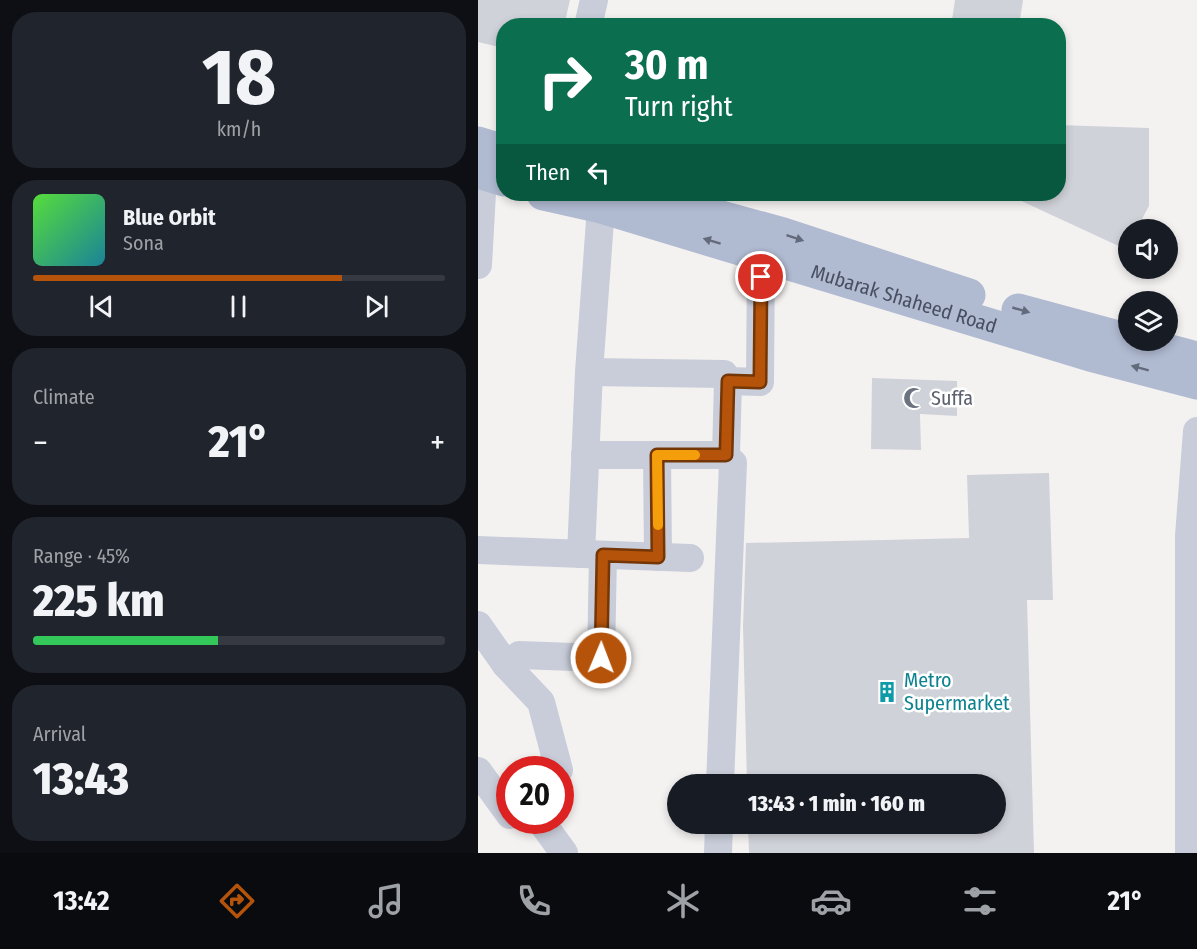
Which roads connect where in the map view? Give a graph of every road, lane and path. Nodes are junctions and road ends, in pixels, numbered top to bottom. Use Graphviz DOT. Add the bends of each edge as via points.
graph roads {
  1 [pos="594,0"];
  2 [pos="590,18"];
  3 [pos="489,164"];
  4 [pos="574,201"];
  5 [pos="663,201"];
  6 [pos="601,207"];
  7 [pos="761,256"];
  8 [pos="478,265"];
  9 [pos="1118,337"];
  10 [pos="1170,351"];
  11 [pos="1196,358"];
  12 [pos="589,372"];
  13 [pos="728,381"];
  14 [pos="1196,383"];
  15 [pos="1196,431"];
  16 [pos="585,455"];
  17 [pos="657,455"];
  18 [pos="733,463"];
  19 [pos="1193,513"];
  20 [pos="478,550"];
  21 [pos="592,554"];
  22 [pos="658,557"];
  23 [pos="690,558"];
  24 [pos="478,625"];
  25 [pos="506,665"];
  26 [pos="555,756"];
  27 [pos="478,771"];
  28 [pos="721,774"];
  29 [pos="496,796"];
  30 [pos="550,834"];
  31 [pos="719,834"];
  32 [pos="1191,843"];
  33 [pos="564,853"];
  34 [pos="718,853"];
  1 -- 2 [label="street"];
  3 -- 8 [label="street"];
  4 -- 6 [label="main road, Mubarak Shaheed Road"];
  5 -- 9 [label="main road, Mubarak Shaheed Road, one-way" via="783,234 987,301"];
  7 -- 6 [label="main road, Mubarak Shaheed Road, one-way"];
  6 -- 12 [label="street"];
  7 -- 13 [label="street" via="760,382"];
  14 -- 7 [label="main road, Mubarak Shaheed Road, one-way"];
  10 -- 11 [label="main road, Mubarak Shaheed Road"];
  12 -- 13 [label="street" via="724,374"];
  12 -- 16 [label="street"];
  13 -- 17 [label="street" via="726,455"];
  15 -- 19 [label="street"];
  16 -- 17 [label="street"];
  16 -- 21 [label="street"];
  17 -- 22 [label="street"];
  18 -- 28 [label="street"];
  19 -- 32 [label="street"];
  20 -- 21 [label="street"];
  21 -- 22 [label="street"];
  21 -- 25 [label="street" via="601,658 519,655"];
  22 -- 23 [label="street"];
  24 -- 25 [label="street"];
  25 -- 26 [label="street" via="541,702"];
  27 -- 29 [label="street"];
  30 -- 33 [label="street"];
  31 -- 34 [label="street"];
}
